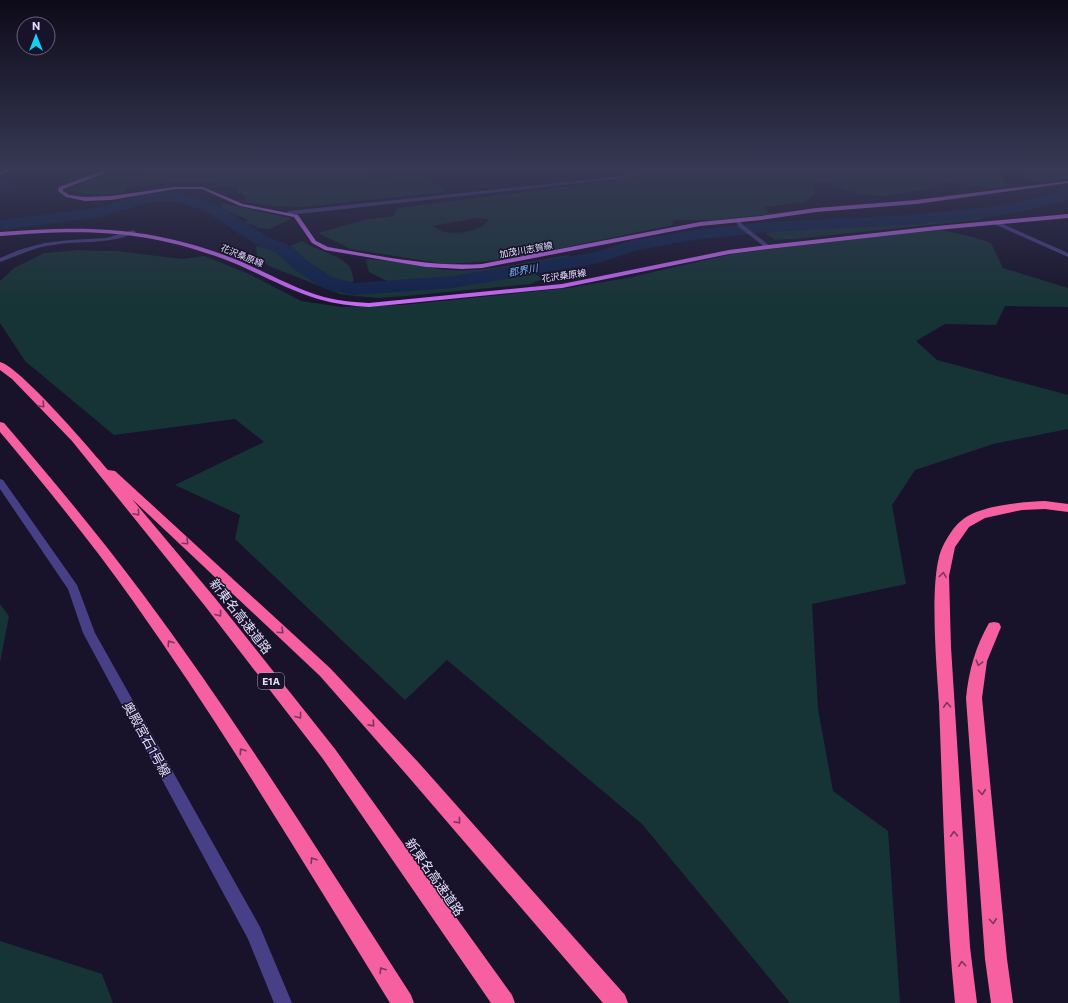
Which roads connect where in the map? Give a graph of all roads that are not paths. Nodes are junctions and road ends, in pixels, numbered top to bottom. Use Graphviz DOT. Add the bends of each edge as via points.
graph roads {
  1 [pos="292,215"];
  2 [pos="778,215"];
  3 [pos="1068,216"];
  4 [pos="737,220"];
  5 [pos="994,222"];
  6 [pos="133,232"];
  7 [pos="0,234"];
  8 [pos="767,246"];
  9 [pos="1068,255"];
  10 [pos="0,260"];
  11 [pos="0,365"];
  12 [pos="0,425"];
  13 [pos="76,439"];
  14 [pos="0,482"];
  15 [pos="1068,508"];
  16 [pos="994,627"];
  17 [pos="283,1003"];
  18 [pos="403,1003"];
  19 [pos="504,1003"];
  20 [pos="617,1003"];
  21 [pos="966,1003"];
  22 [pos="1002,1003"];
  1 -- 4 [label="main road, 加茂川志賀線" via="301,220 307,234 316,245 426,265 462,267 503,263 683,227"];
  2 -- 4 [label="main road, 加茂川志賀線"];
  3 -- 5 [label="main road, 花沢桑原線"];
  4 -- 8 [label="street"];
  5 -- 8 [label="main road, 花沢桑原線"];
  5 -- 9 [label="street"];
  6 -- 7 [label="main road, 花沢桑原線" via="73,229"];
  6 -- 8 [label="main road, 花沢桑原線" via="196,247 249,267 311,296 347,305 396,303 562,286"];
  6 -- 10 [label="street" via="110,241 53,243"];
  11 -- 13 [label="highway, 新東名高速道路 / E1A, one-way"];
  18 -- 12 [label="highway, one-way" via="259,776 155,622 47,481"];
  13 -- 19 [label="highway, 新東名高速道路 / E1A, one-way" via="210,602 329,754"];
  13 -- 20 [label="highway, one-way" via="325,672"];
  14 -- 17 [label="street, 奥殿宮石1号線" via="73,588 88,633 254,933"];
  21 -- 15 [label="highway, one-way" via="960,939 942,576 949,547 965,524 982,515 1022,506"];
  16 -- 22 [label="highway, one-way" via="982,648 976,672 974,698"];
}
